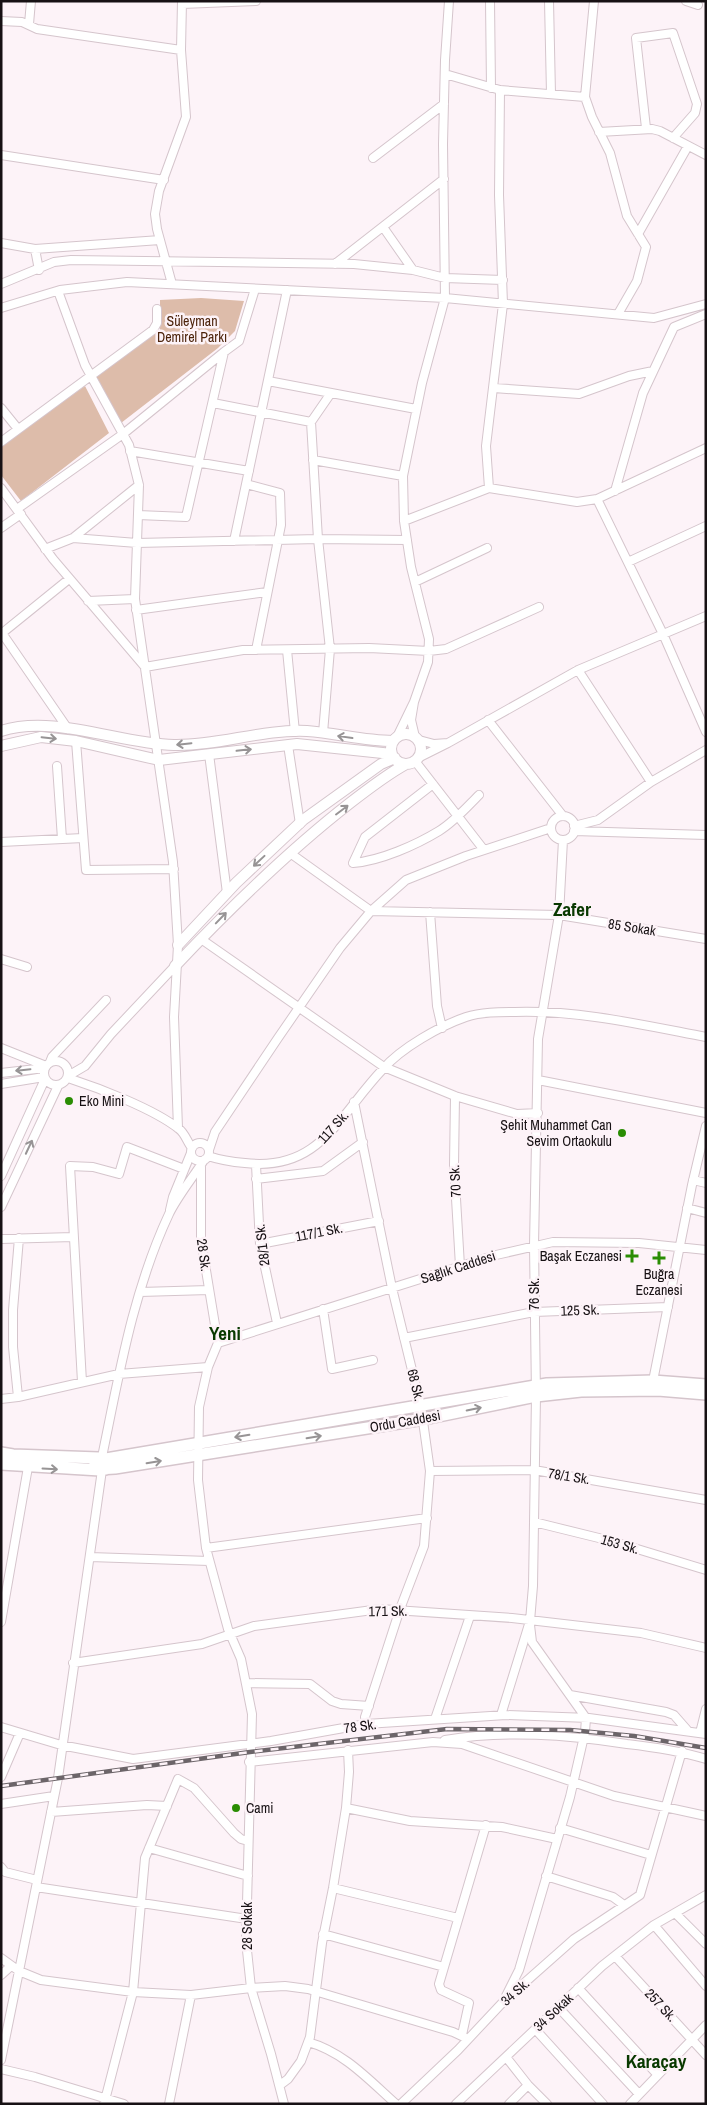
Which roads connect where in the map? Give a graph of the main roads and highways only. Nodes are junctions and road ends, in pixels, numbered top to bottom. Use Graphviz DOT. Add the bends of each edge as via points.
graph roads {
  1 [pos="706,1385"];
  2 [pos="535,1391"];
  3 [pos="706,1394"];
  4 [pos="198,1449"];
  5 [pos="1,1453"];
  6 [pos="1,1464"];
  7 [pos="103,1464"];
  1 -- 2 [label="main road, Ordu Caddesi" via="654,1381"];
  2 -- 3 [label="main road, Ordu Caddesi" via="658,1390"];
  2 -- 4 [label="main road, Ordu Caddesi, one-way" via="422,1407"];
  4 -- 2 [label="main road, Ordu Caddesi, one-way" via="424,1419"];
  4 -- 7 [label="main road, Ordu Caddesi"];
  5 -- 7 [label="main road, Ordu Caddesi"];
  6 -- 7 [label="main road, Ordu Caddesi, one-way" via="28,1468"];
}
